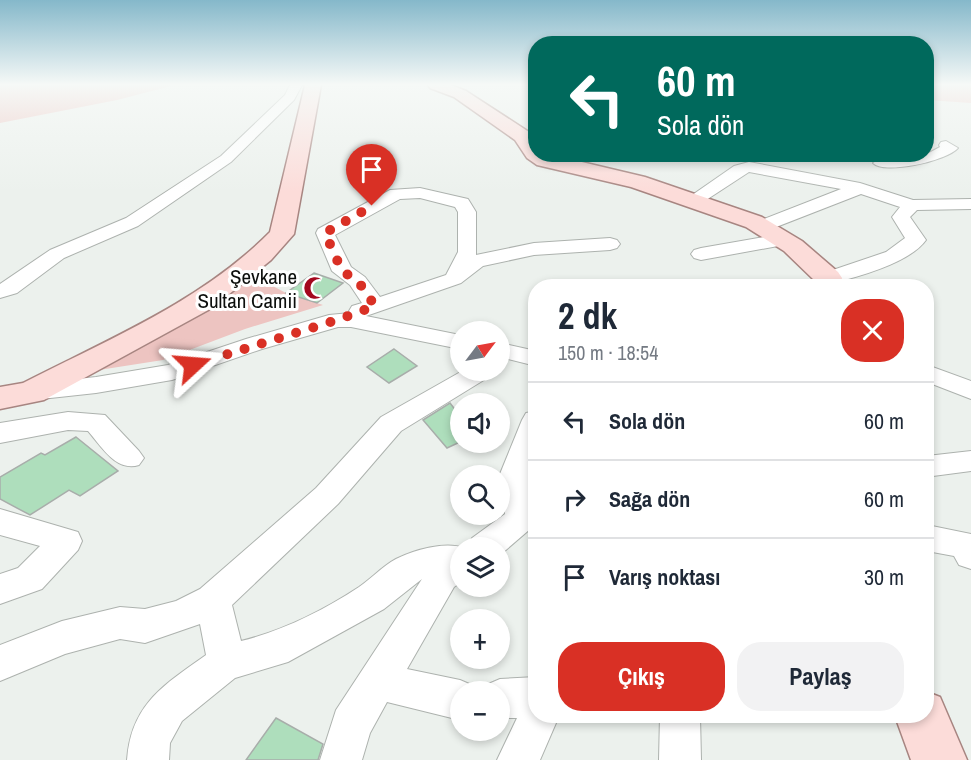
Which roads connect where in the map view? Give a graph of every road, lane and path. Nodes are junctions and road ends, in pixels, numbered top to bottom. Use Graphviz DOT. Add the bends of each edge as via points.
graph roads {
  1 [pos="266,120"];
  2 [pos="306,120"];
  3 [pos="500,120"];
  4 [pos="963,142"];
  5 [pos="934,144"];
  6 [pos="528,145"];
  7 [pos="946,145"];
  8 [pos="934,156"];
  9 [pos="548,162"];
  10 [pos="891,162"];
  11 [pos="881,163"];
  12 [pos="860,188"];
  13 [pos="694,200"];
  14 [pos="971,204"];
  15 [pos="912,206"];
  16 [pos="761,227"];
  17 [pos="782,240"];
  18 [pos="610,244"];
  19 [pos="700,254"];
  20 [pos="454,279"];
  21 [pos="825,279"];
  22 [pos="836,279"];
  23 [pos="0,292"];
  24 [pos="375,306"];
  25 [pos="337,320"];
  26 [pos="450,340"];
  27 [pos="934,376"];
  28 [pos="464,381"];
  29 [pos="971,391"];
  30 [pos="32,392"];
  31 [pos="0,398"];
  32 [pos="0,433"];
  33 [pos="528,441"];
  34 [pos="129,458"];
  35 [pos="971,461"];
  36 [pos="934,465"];
  37 [pos="528,514"];
  38 [pos="528,518"];
  39 [pos="0,522"];
  40 [pos="499,537"];
  41 [pos="934,539"];
  42 [pos="971,555"];
  43 [pos="450,562"];
  44 [pos="450,570"];
  45 [pos="0,589"];
  46 [pos="213,600"];
  47 [pos="0,663"];
  48 [pos="225,663"];
  49 [pos="378,681"];
  50 [pos="528,697"];
  51 [pos="450,698"];
  52 [pos="510,698"];
  53 [pos="535,723"];
  54 [pos="680,723"];
  55 [pos="924,723"];
  56 [pos="148,760"];
  57 [pos="341,760"];
  58 [pos="518,760"];
  59 [pos="680,760"];
  60 [pos="939,760"];
  1 -- 23 [label="street" via="226,159 132,222 57,254"];
  2 -- 30 [label="main road" via="282,234 262,255 201,302"];
  3 -- 6 [label="main road"];
  4 -- 7 [label="street"];
  5 -- 7 [label="street"];
  7 -- 8 [label="street" via="950,148"];
  9 -- 13 [label="main road" via="637,182"];
  10 -- 11 [label="street"];
  12 -- 13 [label="street" via="749,167"];
  12 -- 15 [label="street"];
  12 -- 16 [label="street"];
  13 -- 16 [label="main road"];
  14 -- 15 [label="street"];
  15 -- 22 [label="street" via="901,217 916,240 893,256"];
  16 -- 17 [label="main road"];
  17 -- 19 [label="street"];
  17 -- 21 [label="main road"];
  18 -- 20 [label="street" via="534,249 476,261"];
  20 -- 24 [label="street"];
  20 -- 24 [label="street" via="468,252 467,212 462,203 420,193 388,197 325,233 342,271 358,281"];
  24 -- 25 [label="street"];
  25 -- 26 [label="street"];
  25 -- 30 [label="street" via="172,372 96,386"];
  27 -- 29 [label="street"];
  28 -- 46 [label="street" via="391,424 327,496"];
  30 -- 31 [label="main road"];
  32 -- 34 [label="street" via="68,421 95,422"];
  33 -- 37 [label="street" via="515,474"];
  35 -- 36 [label="street"];
  38 -- 40 [label="street"];
  39 -- 45 [label="street" via="66,541 30,579"];
  41 -- 42 [label="street" via="964,545"];
  43 -- 48 [label="street" via="408,569 371,598 275,650"];
  44 -- 49 [label="street" via="442,577"];
  46 -- 47 [label="street" via="183,615 145,626 120,623 62,638"];
  46 -- 48 [label="street"];
  48 -- 56 [label="street" via="168,707 149,740"];
  49 -- 51 [label="street"];
  49 -- 57 [label="street" via="351,725"];
  50 -- 52 [label="street"];
  53 -- 58 [label="street"];
  54 -- 59 [label="street"];
  55 -- 60 [label="main road"];
}
